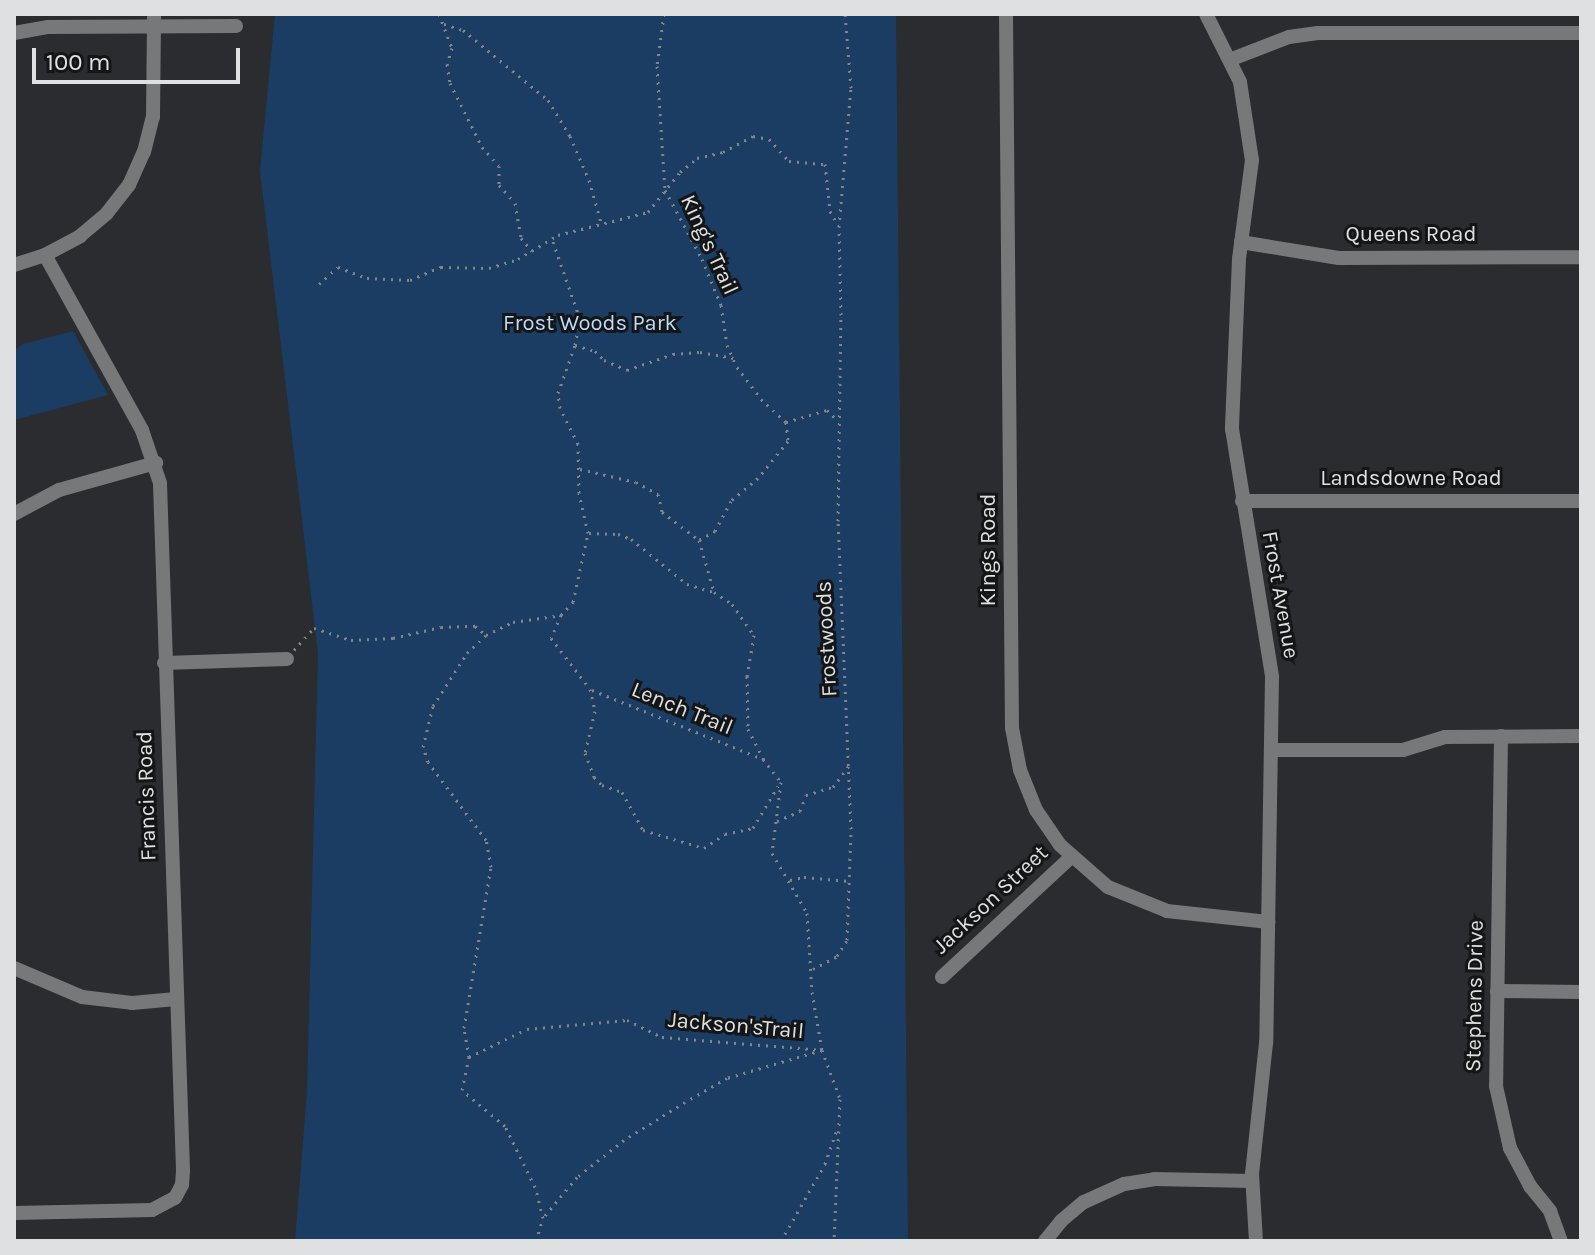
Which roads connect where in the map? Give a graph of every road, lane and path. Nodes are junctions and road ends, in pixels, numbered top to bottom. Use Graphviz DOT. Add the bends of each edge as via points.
graph roads {
  1 [pos="439,14"];
  2 [pos="664,14"];
  3 [pos="845,14"];
  4 [pos="1006,14"];
  5 [pos="1206,14"];
  6 [pos="154,20"];
  7 [pos="444,24"];
  8 [pos="236,26"];
  9 [pos="14,33"];
  10 [pos="1581,33"];
  11 [pos="1232,59"];
  12 [pos="665,190"];
  13 [pos="601,224"];
  14 [pos="839,227"];
  15 [pos="552,239"];
  16 [pos="1241,242"];
  17 [pos="532,251"];
  18 [pos="45,255"];
  19 [pos="1581,257"];
  20 [pos="14,265"];
  21 [pos="319,284"];
  22 [pos="575,345"];
  23 [pos="733,358"];
  24 [pos="838,421"];
  25 [pos="786,422"];
  26 [pos="156,463"];
  27 [pos="579,469"];
  28 [pos="1242,501"];
  29 [pos="1581,501"];
  30 [pos="14,514"];
  31 [pos="588,533"];
  32 [pos="699,540"];
  33 [pos="714,592"];
  34 [pos="561,615"];
  35 [pos="486,635"];
  36 [pos="287,659"];
  37 [pos="164,663"];
  38 [pos="590,689"];
  39 [pos="1501,736"];
  40 [pos="1581,736"];
  41 [pos="1271,750"];
  42 [pos="763,759"];
  43 [pos="849,766"];
  44 [pos="781,782"];
  45 [pos="776,821"];
  46 [pos="1071,857"];
  47 [pos="788,881"];
  48 [pos="849,881"];
  49 [pos="1268,922"];
  50 [pos="14,968"];
  51 [pos="813,969"];
  52 [pos="942,977"];
  53 [pos="1497,991"];
  54 [pos="1581,992"];
  55 [pos="176,999"];
  56 [pos="822,1050"];
  57 [pos="469,1057"];
  58 [pos="839,1124"];
  59 [pos="1252,1181"];
  60 [pos="14,1213"];
  61 [pos="543,1218"];
  62 [pos="536,1241"];
  63 [pos="781,1241"];
  64 [pos="834,1241"];
  65 [pos="1045,1241"];
  66 [pos="1256,1241"];
  67 [pos="1561,1241"];
  1 -- 7 [label="path"];
  2 -- 12 [label="path, King's Trail" via="657,95"];
  3 -- 14 [label="path, Frostwoods" via="851,88"];
  4 -- 46 [label="street, Kings Road" via="1012,728 1027,790 1047,828"];
  5 -- 11 [label="street, Frost Avenue"];
  6 -- 8 [label="street"];
  6 -- 9 [label="street"];
  6 -- 18 [label="street" via="153,117 138,169 101,219"];
  7 -- 13 [label="path" via="463,30 548,100 589,180"];
  7 -- 17 [label="path" via="452,48 447,64 450,83 482,147 499,166 499,185 515,203 521,238"];
  10 -- 11 [label="street" via="1318,33 1289,37"];
  11 -- 16 [label="street, Frost Avenue" via="1250,133"];
  12 -- 13 [label="path" via="648,212"];
  12 -- 14 [label="path" via="697,158 753,136 769,139 789,161 825,164 830,211"];
  12 -- 23 [label="path, King's Trail" via="721,305"];
  13 -- 15 [label="path"];
  14 -- 24 [label="path, Frostwoods"];
  15 -- 17 [label="path"];
  15 -- 22 [label="path" via="580,319"];
  16 -- 19 [label="street, Queens Road" via="1339,258"];
  16 -- 28 [label="street, Frost Avenue" via="1232,429"];
  17 -- 21 [label="path" via="489,268 441,267 410,280 367,278 338,267"];
  18 -- 20 [label="street"];
  18 -- 26 [label="street, Francis Road"];
  22 -- 23 [label="path" via="627,370 673,354"];
  22 -- 27 [label="path" via="558,393 578,444"];
  23 -- 25 [label="path, King's Trail" via="761,399"];
  24 -- 25 [label="path" via="827,410"];
  24 -- 43 [label="path, Frostwoods"];
  25 -- 32 [label="path" via="788,441 731,501 715,531"];
  26 -- 30 [label="street" via="59,490"];
  26 -- 37 [label="street, Francis Road" via="162,502"];
  27 -- 31 [label="path"];
  27 -- 32 [label="path" via="636,482 658,494 662,512"];
  28 -- 29 [label="street, Landsdowne Road"];
  28 -- 41 [label="street, Frost Avenue" via="1269,639"];
  31 -- 33 [label="path" via="631,539 687,584"];
  31 -- 34 [label="path" via="573,602"];
  32 -- 33 [label="path"];
  33 -- 42 [label="path" via="732,604 754,635 747,676 748,729"];
  34 -- 35 [label="path" via="513,622"];
  34 -- 38 [label="path" via="551,638"];
  35 -- 36 [label="path" via="475,626 441,627 393,638 351,640 314,628"];
  35 -- 57 [label="path" via="450,674 433,706 423,747 428,762 486,840 491,867 464,1028"];
  36 -- 37 [label="street"];
  37 -- 55 [label="street, Francis Road"];
  38 -- 42 [label="path, Lench Trail"];
  38 -- 44 [label="path" via="595,711 585,753 594,777 622,792 643,830 704,848 725,834 753,828"];
  39 -- 40 [label="street"];
  39 -- 41 [label="street" via="1445,737 1403,750"];
  39 -- 53 [label="street, Stephens Drive"];
  41 -- 49 [label="street, Frost Avenue"];
  42 -- 44 [label="path"];
  43 -- 45 [label="path" via="833,787 806,795 800,811"];
  43 -- 48 [label="path, Frostwoods"];
  44 -- 45 [label="path"];
  45 -- 47 [label="path" via="772,853"];
  46 -- 49 [label="street, Kings Road" via="1108,887 1146,905 1195,916"];
  46 -- 52 [label="street, Jackson Street"];
  47 -- 48 [label="path"];
  47 -- 51 [label="path" via="807,913"];
  48 -- 51 [label="path, Frostwoods" via="847,940 837,956"];
  49 -- 59 [label="street, Frost Avenue" via="1266,1043"];
  50 -- 55 [label="street" via="58,990 107,1001"];
  51 -- 56 [label="path"];
  53 -- 54 [label="street"];
  53 -- 67 [label="street, Stephens Drive" via="1496,1086 1504,1128 1519,1167 1550,1211"];
  55 -- 60 [label="street, Francis Road" via="183,1170 175,1198 140,1212"];
  56 -- 57 [label="path, Jackson'sTrail" via="662,1037 627,1020 527,1029"];
  56 -- 58 [label="path" via="840,1099"];
  56 -- 61 [label="path, Jackson'sTrail" via="727,1078 685,1102 577,1177"];
  57 -- 61 [label="path" via="462,1090 505,1126 535,1187"];
  58 -- 63 [label="path" via="825,1164"];
  58 -- 64 [label="path"];
  59 -- 65 [label="street" via="1154,1179 1124,1184 1072,1211"];
  59 -- 66 [label="street, Frost Avenue"];
  61 -- 62 [label="path"];
}
